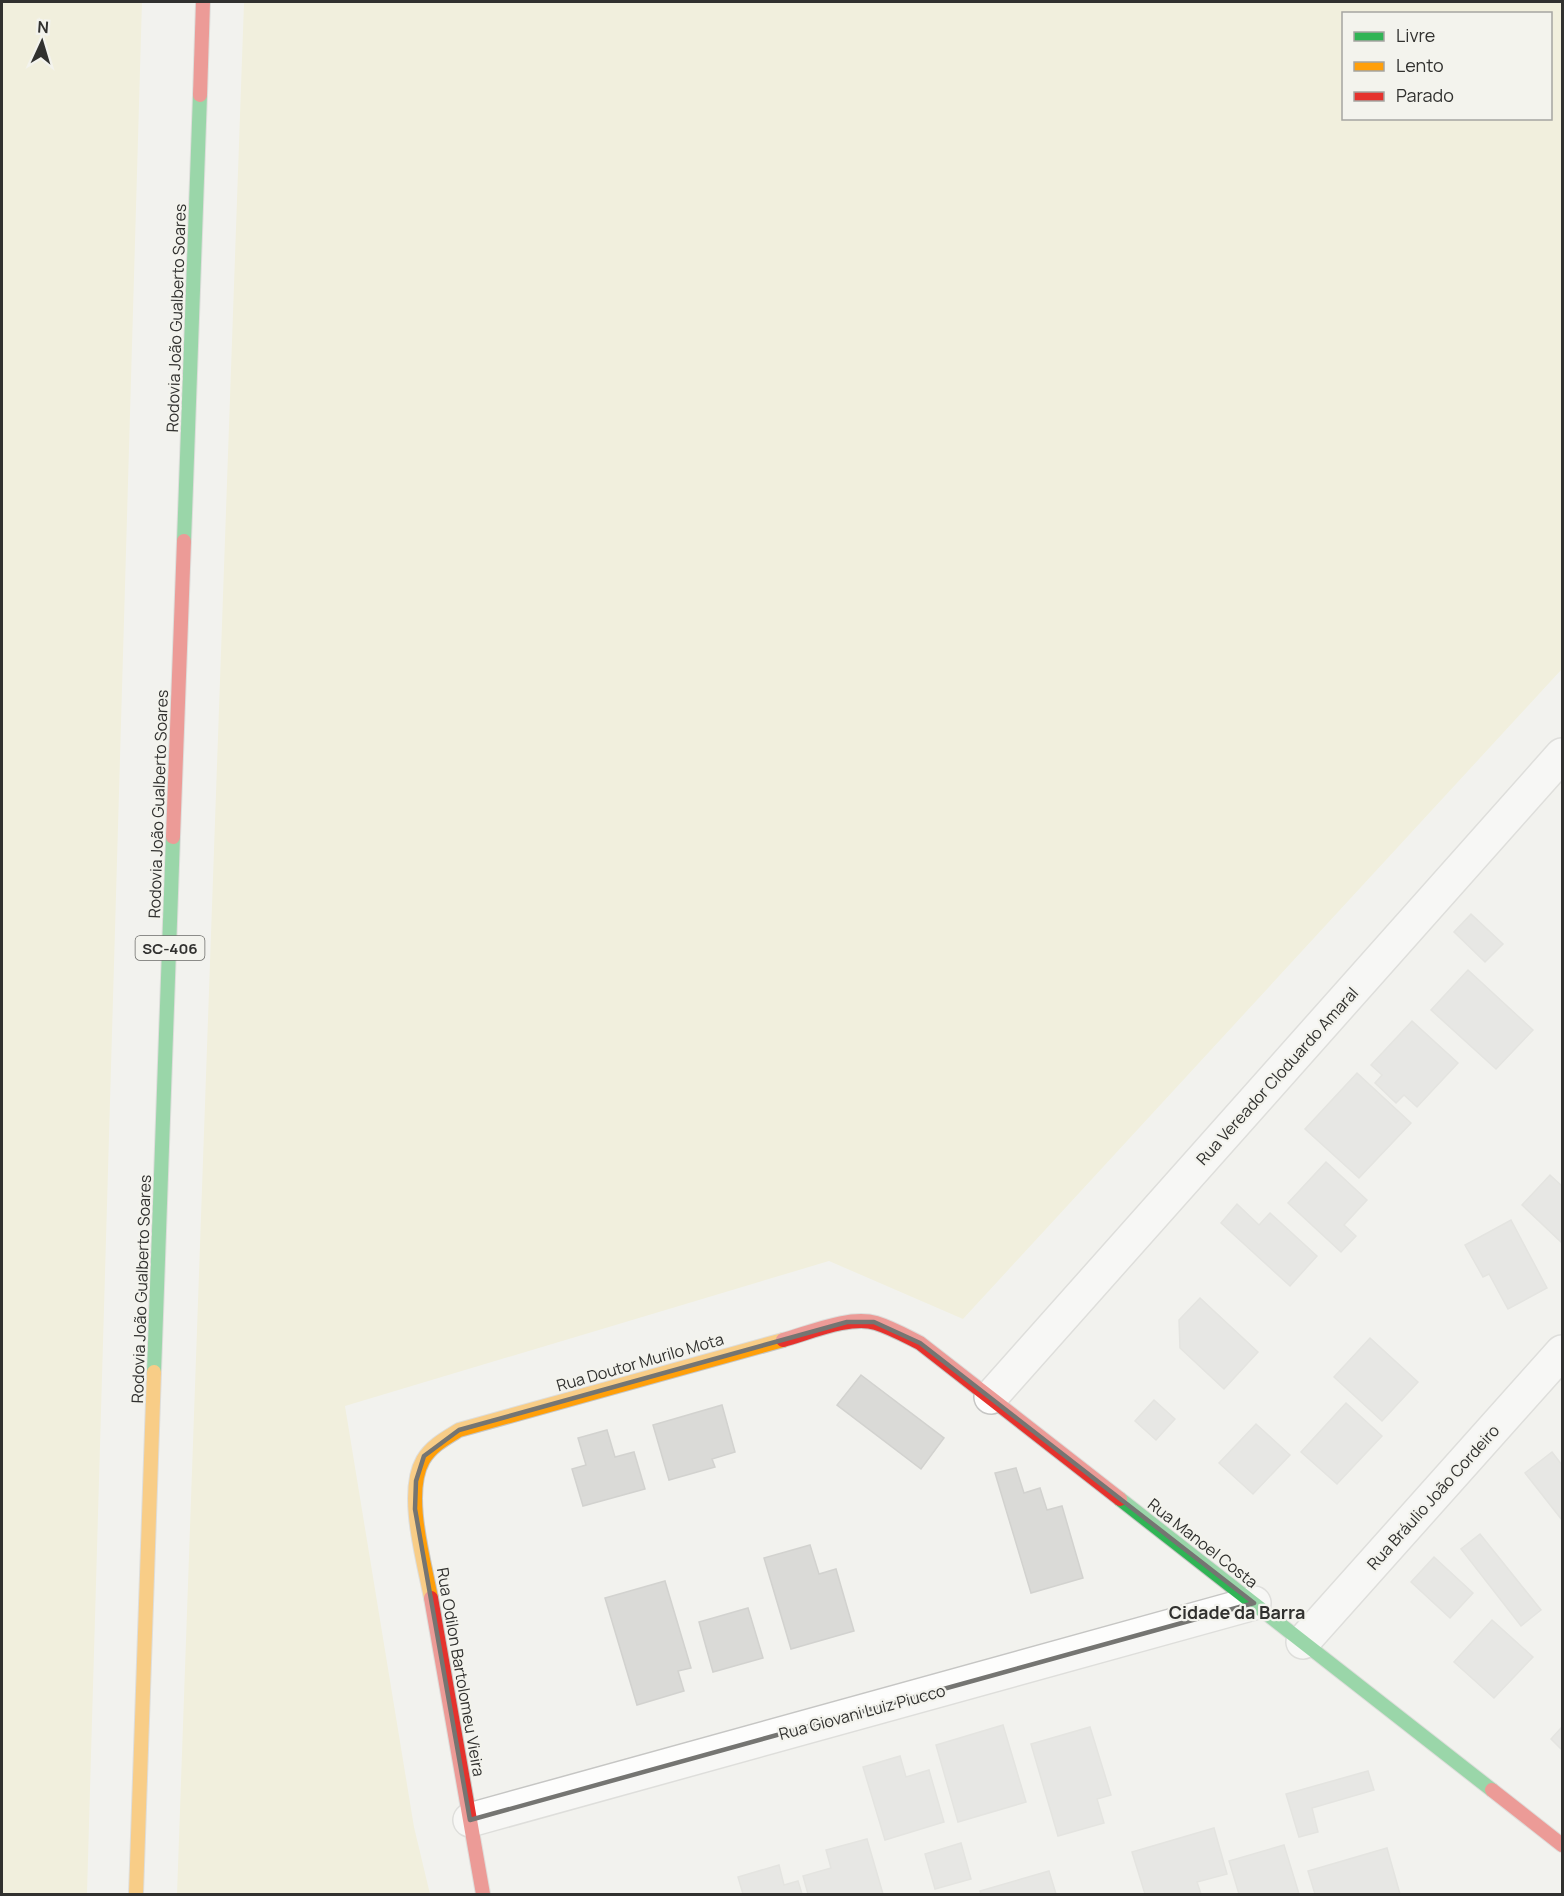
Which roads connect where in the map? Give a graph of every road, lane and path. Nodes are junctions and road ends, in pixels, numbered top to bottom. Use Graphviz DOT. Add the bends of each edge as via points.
graph roads {
  1 [pos="203,2"];
  2 [pos="1563,755"];
  3 [pos="874,1322"];
  4 [pos="1563,1353"];
  5 [pos="991,1397"];
  6 [pos="424,1456"];
  7 [pos="1254,1604"];
  8 [pos="1304,1642"];
  9 [pos="470,1820"];
  10 [pos="1563,1845"];
  11 [pos="136,1894"];
  12 [pos="483,1894"];
  1 -- 11 [label="main road, Rodovia João Gualberto Soares / SC-406"];
  2 -- 5 [label="street, Rua Vereador Cloduardo Amaral"];
  3 -- 5 [label="main road, Rua Manoel Costa" via="920,1343"];
  3 -- 6 [label="main road, Rua Doutor Murilo Mota" via="823,1327 459,1430 439,1441"];
  4 -- 8 [label="street, Rua Bráulio João Cordeiro"];
  5 -- 7 [label="main road, Rua Manoel Costa"];
  6 -- 9 [label="main road, Rua Odilon Bartolomeu Vieira" via="416,1481 415,1509"];
  7 -- 8 [label="main road, Rua Manoel Costa"];
  7 -- 9 [label="street, Rua Giovani Luiz Piucco"];
  8 -- 10 [label="main road, Rua Manoel Costa"];
  9 -- 12 [label="main road, Rua Odilon Bartolomeu Vieira"];
}
